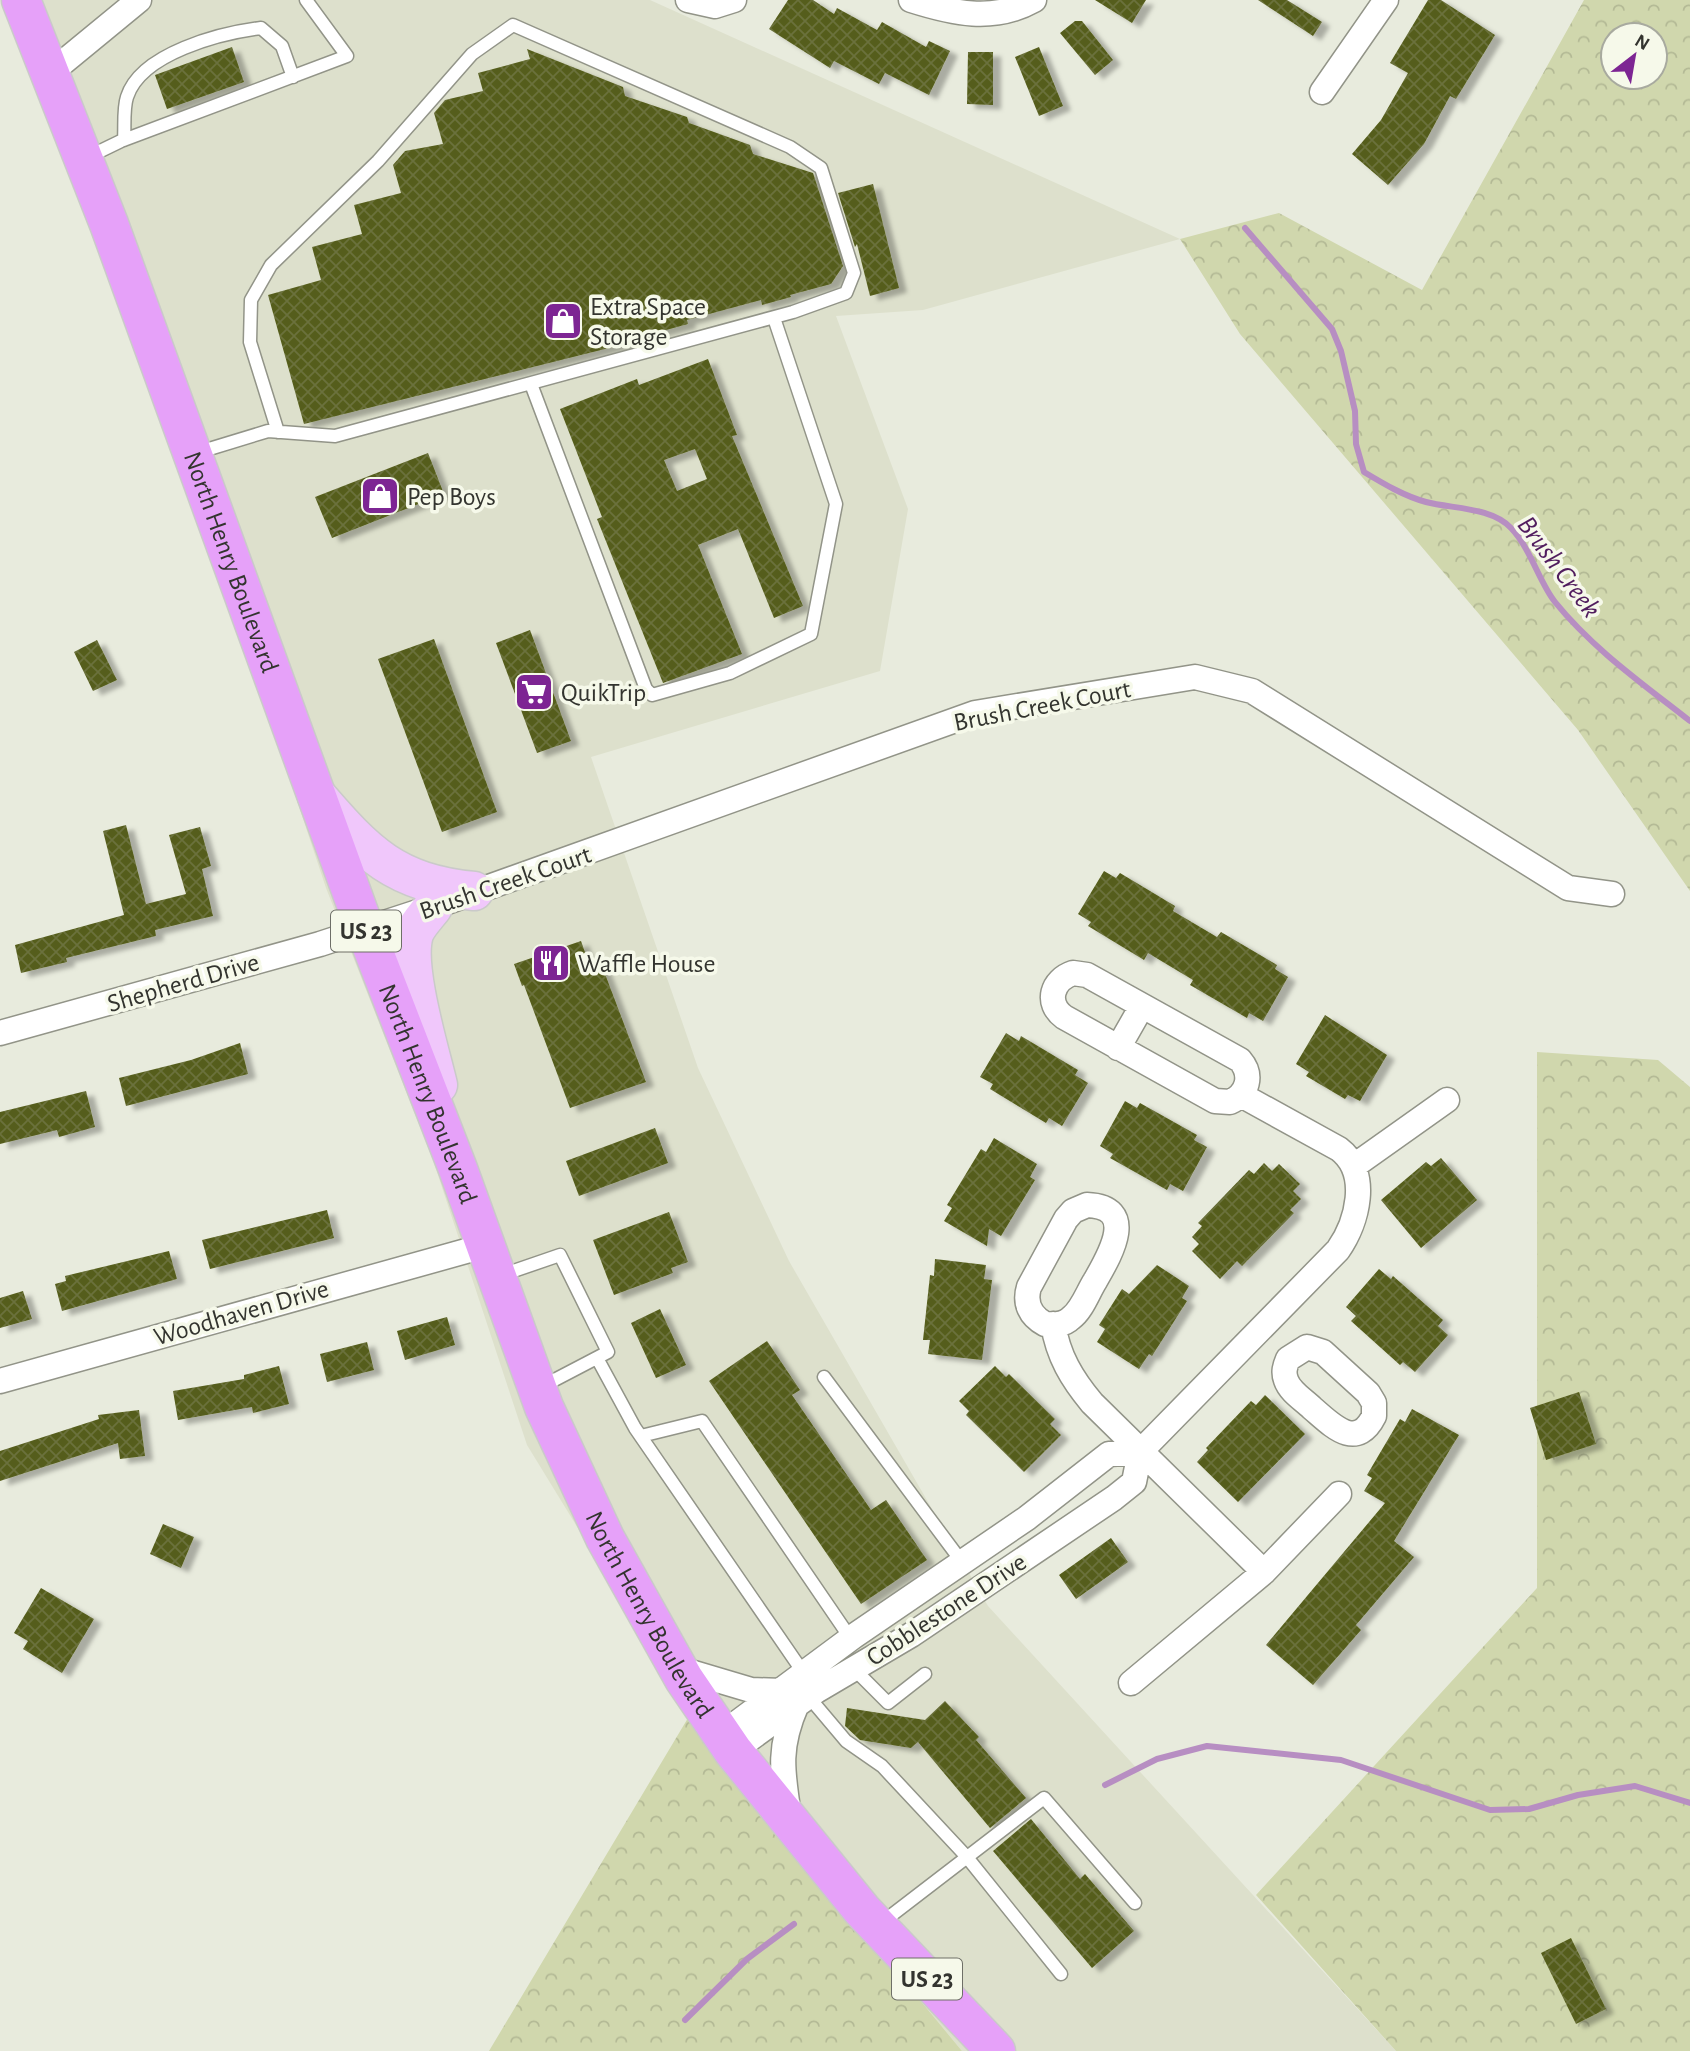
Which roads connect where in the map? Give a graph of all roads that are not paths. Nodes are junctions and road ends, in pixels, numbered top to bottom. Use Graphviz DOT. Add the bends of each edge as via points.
graph roads {
  1 [pos="21,0"];
  2 [pos="139,0"];
  3 [pos="306,0"];
  4 [pos="688,0"];
  5 [pos="734,0"];
  6 [pos="911,0"];
  7 [pos="1034,0"];
  8 [pos="1386,0"];
  9 [pos="116,10"];
  10 [pos="49,74"];
  11 [pos="293,78"];
  12 [pos="1322,92"];
  13 [pos="124,140"];
  14 [pos="83,160"];
  15 [pos="774,318"];
  16 [pos="531,384"];
  17 [pos="278,432"];
  18 [pos="192,454"];
  19 [pos="316,795"];
  20 [pos="474,891"];
  21 [pos="1612,894"];
  22 [pos="433,907"];
  23 [pos="365,929"];
  24 [pos="1142,1006"];
  25 [pos="0,1034"];
  26 [pos="1118,1048"];
  27 [pos="1241,1095"];
  28 [pos="1447,1100"];
  29 [pos="1353,1166"];
  30 [pos="458,1169"];
  31 [pos="490,1262"];
  32 [pos="1053,1324"];
  33 [pos="1259,1331"];
  34 [pos="1290,1356"];
  35 [pos="597,1358"];
  36 [pos="824,1377"];
  37 [pos="0,1381"];
  38 [pos="538,1389"];
  39 [pos="641,1436"];
  40 [pos="1140,1452"];
  41 [pos="1339,1494"];
  42 [pos="962,1562"];
  43 [pos="1264,1572"];
  44 [pos="850,1639"];
  45 [pos="677,1668"];
  46 [pos="854,1668"];
  47 [pos="925,1674"];
  48 [pos="1131,1683"];
  49 [pos="802,1692"];
  50 [pos="728,1743"];
  51 [pos="790,1823"];
  52 [pos="966,1856"];
  53 [pos="1135,1903"];
  54 [pos="877,1926"];
  55 [pos="1061,1974"];
  56 [pos="996,2051"];
  1 -- 10 [label="highway, North Henry Boulevard / US 23"];
  2 -- 9 [label="street"];
  3 -- 11 [label="lane" via="347,57"];
  4 -- 5 [label="street" via="715,6"];
  6 -- 7 [label="street" via="955,14 1020,8"];
  8 -- 12 [label="street"];
  9 -- 10 [label="street"];
  10 -- 14 [label="highway, North Henry Boulevard / US 23"];
  11 -- 13 [label="lane"];
  11 -- 13 [label="lane" via="282,46 261,28 188,47 152,63 127,96"];
  13 -- 14 [label="lane"];
  14 -- 18 [label="highway, North Henry Boulevard / US 23"];
  15 -- 16 [label="lane"];
  15 -- 16 [label="lane" via="836,503 811,634 730,673 652,695"];
  15 -- 17 [label="lane" via="846,293 854,273 821,168 790,147 513,25 472,54 379,161 271,265 251,300 250,342"];
  16 -- 17 [label="lane" via="335,436"];
  17 -- 18 [label="lane"];
  18 -- 19 [label="highway, North Henry Boulevard / US 23"];
  19 -- 20 [label="main road" via="356,841 387,866 445,888"];
  19 -- 23 [label="highway, North Henry Boulevard / US 23"];
  20 -- 21 [label="street, Brush Creek Court" via="975,713 1195,677 1252,691 1568,888"];
  20 -- 22 [label="street, Brush Creek Court"];
  22 -- 23 [label="street, Brush Creek Court"];
  22 -- 30 [label="main road" via="414,935 413,959 417,995"];
  23 -- 25 [label="street, Shepherd Drive"];
  23 -- 30 [label="highway, North Henry Boulevard / US 23"];
  24 -- 26 [label="street"];
  24 -- 26 [label="street" via="1083,974 1070,974 1055,986 1052,998 1059,1013"];
  24 -- 27 [label="street" via="1240,1060 1248,1077"];
  26 -- 27 [label="street" via="1215,1101 1230,1102"];
  27 -- 29 [label="street" via="1339,1149"];
  28 -- 29 [label="street"];
  29 -- 33 [label="street, Cobblestone Drive" via="1357,1199 1350,1232"];
  30 -- 31 [label="highway, North Henry Boulevard / US 23"];
  31 -- 35 [label="lane" via="559,1255 608,1352"];
  31 -- 37 [label="street, Woodhaven Drive"];
  31 -- 38 [label="highway, North Henry Boulevard / US 23"];
  32 -- 32 [label="street" via="1076,1313 1116,1243 1116,1224 1103,1208 1087,1205 1071,1213 1029,1287 1031,1312 1040,1321"];
  32 -- 40 [label="street" via="1059,1352 1072,1378"];
  33 -- 34 [label="street"];
  33 -- 40 [label="street, Cobblestone Drive"];
  35 -- 38 [label="lane"];
  35 -- 39 [label="lane"];
  36 -- 42 [label="lane"];
  38 -- 45 [label="highway, North Henry Boulevard / US 23" via="605,1538"];
  39 -- 44 [label="lane" via="702,1422"];
  39 -- 49 [label="lane"];
  40 -- 42 [label="street, Cobblestone Drive" via="1109,1454"];
  40 -- 43 [label="street"];
  40 -- 46 [label="street, Cobblestone Drive" via="1134,1482 1114,1498 911,1635"];
  41 -- 43 [label="street"];
  42 -- 44 [label="street, Cobblestone Drive"];
  43 -- 48 [label="street"];
  44 -- 49 [label="street, Cobblestone Drive"];
  45 -- 49 [label="street" via="751,1690"];
  45 -- 50 [label="highway, North Henry Boulevard / US 23"];
  46 -- 47 [label="lane" via="888,1703"];
  46 -- 49 [label="street, Cobblestone Drive"];
  49 -- 50 [label="street, Cobblestone Drive"];
  49 -- 51 [label="street" via="784,1733"];
  49 -- 52 [label="lane" via="846,1741 882,1766"];
  50 -- 51 [label="highway, North Henry Boulevard / US 23"];
  51 -- 54 [label="highway, North Henry Boulevard / US 23"];
  52 -- 53 [label="lane" via="1044,1798"];
  52 -- 54 [label="lane"];
  52 -- 55 [label="lane"];
  54 -- 56 [label="highway, North Henry Boulevard / US 23"];
}
